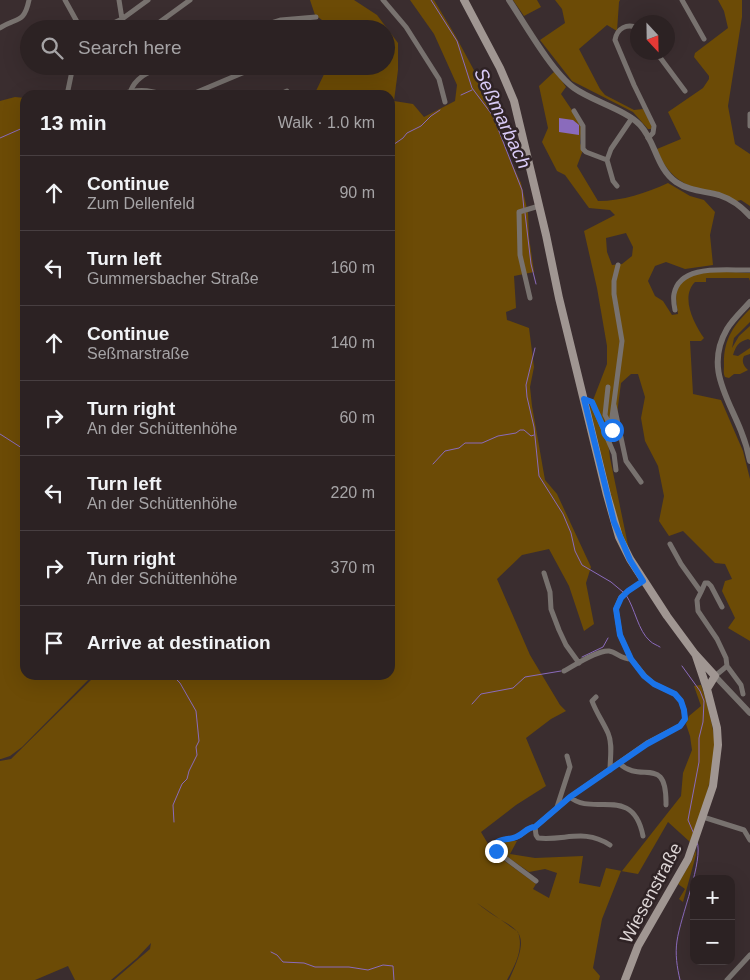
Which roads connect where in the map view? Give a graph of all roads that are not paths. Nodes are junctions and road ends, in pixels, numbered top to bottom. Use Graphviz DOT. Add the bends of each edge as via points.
graph roads {
  1 [pos="30,0"];
  2 [pos="65,0"];
  3 [pos="119,0"];
  4 [pos="148,0"];
  5 [pos="190,0"];
  6 [pos="383,0"];
  7 [pos="509,0"];
  8 [pos="682,0"];
  9 [pos="465,1"];
  10 [pos="316,17"];
  11 [pos="122,18"];
  12 [pos="76,20"];
  13 [pos="118,20"];
  14 [pos="162,20"];
  15 [pos="281,20"];
  16 [pos="630,26"];
  17 [pos="0,28"];
  18 [pos="704,39"];
  19 [pos="662,60"];
  20 [pos="71,75"];
  21 [pos="144,75"];
  22 [pos="238,75"];
  23 [pos="68,90"];
  24 [pos="131,90"];
  25 [pos="145,90"];
  26 [pos="202,90"];
  27 [pos="685,91"];
  28 [pos="445,102"];
  29 [pos="574,111"];
  30 [pos="750,114"];
  31 [pos="632,118"];
  32 [pos="750,126"];
  33 [pos="648,138"];
  34 [pos="607,160"];
  35 [pos="617,186"];
  36 [pos="539,206"];
  37 [pos="750,216"];
  38 [pos="618,265"];
  39 [pos="750,270"];
  40 [pos="530,298"];
  41 [pos="750,302"];
  42 [pos="675,310"];
  43 [pos="608,387"];
  44 [pos="584,399"];
  45 [pos="614,405"];
  46 [pos="612,430"];
  47 [pos="608,438"];
  48 [pos="750,461"];
  49 [pos="616,470"];
  50 [pos="641,482"];
  51 [pos="670,544"];
  52 [pos="544,573"];
  53 [pos="643,581"];
  54 [pos="701,592"];
  55 [pos="722,607"];
  56 [pos="695,654"];
  57 [pos="631,659"];
  58 [pos="579,663"];
  59 [pos="726,666"];
  60 [pos="564,671"];
  61 [pos="715,676"];
  62 [pos="707,689"];
  63 [pos="743,694"];
  64 [pos="596,697"];
  65 [pos="750,713"];
  66 [pos="567,756"];
  67 [pos="619,764"];
  68 [pos="610,770"];
  69 [pos="570,797"];
  70 [pos="666,805"];
  71 [pos="557,807"];
  72 [pos="703,817"];
  73 [pos="535,827"];
  74 [pos="643,836"];
  75 [pos="750,840"];
  76 [pos="610,845"];
  77 [pos="536,881"];
  78 [pos="750,955"];
  79 [pos="624,980"];
  80 [pos="727,980"];
  1 -- 17 [label="street" via="25,16"];
  2 -- 12 [label="street"];
  3 -- 11 [label="street"];
  4 -- 11 [label="street"];
  5 -- 14 [label="street"];
  6 -- 28 [label="street" via="406,28 439,79"];
  7 -- 31 [label="street" via="569,84"];
  8 -- 18 [label="street"];
  9 -- 36 [label="main road" via="511,91"];
  10 -- 15 [label="street"];
  11 -- 13 [label="street"];
  16 -- 33 [label="street" via="618,32 615,40 654,126"];
  19 -- 27 [label="street"];
  20 -- 23 [label="street"];
  21 -- 24 [label="street"];
  22 -- 26 [label="street"];
  24 -- 25 [label="street"];
  29 -- 34 [label="street" via="583,126 583,149"];
  30 -- 32 [label="street"];
  31 -- 33 [label="street"];
  31 -- 34 [label="street"];
  33 -- 37 [label="street" via="661,166 677,183 727,198"];
  34 -- 35 [label="street"];
  36 -- 40 [label="street" via="519,212 520,255"];
  36 -- 44 [label="main road"];
  38 -- 45 [label="street" via="614,294 622,341"];
  39 -- 42 [label="street" via="693,273 680,282 674,294"];
  41 -- 48 [label="street" via="731,323 719,346 718,371"];
  43 -- 46 [label="street" via="605,415"];
  44 -- 47 [label="street" via="592,402"];
  44 -- 53 [label="main road" via="619,537"];
  45 -- 46 [label="street"];
  45 -- 50 [label="street" via="626,461"];
  46 -- 47 [label="street" via="612,436"];
  47 -- 49 [label="street"];
  51 -- 54 [label="street"];
  52 -- 58 [label="street" via="559,630"];
  53 -- 56 [label="main road"];
  53 -- 57 [label="street" via="621,598 616,609 620,635"];
  54 -- 55 [label="street" via="708,583"];
  54 -- 59 [label="street" via="697,600 698,611 717,639 727,661"];
  56 -- 61 [label="main road"];
  56 -- 62 [label="main road, Wiesenstraße"];
  57 -- 58 [label="street" via="624,659 611,651"];
  57 -- 67 [label="street" via="654,684 675,694 681,701 685,719 680,726"];
  58 -- 60 [label="street"];
  59 -- 61 [label="street"];
  59 -- 63 [label="street" via="741,685"];
  61 -- 62 [label="main road"];
  61 -- 65 [label="street"];
  62 -- 72 [label="main road, Wiesenstraße" via="718,745 713,786"];
  64 -- 68 [label="street" via="592,701 608,735"];
  66 -- 71 [label="street" via="570,766"];
  67 -- 68 [label="street"];
  67 -- 70 [label="street" via="625,769 658,775 665,785"];
  68 -- 69 [label="street"];
  69 -- 71 [label="street"];
  69 -- 74 [label="street" via="579,802 626,808 638,819"];
  71 -- 73 [label="street"];
  72 -- 75 [label="street" via="744,830"];
  72 -- 79 [label="main road, Wiesenstraße" via="681,873 638,946"];
  73 -- 76 [label="street" via="538,838 588,836"];
  73 -- 77 [label="street" via="515,838 499,840 495,847"];
  78 -- 80 [label="street"];
}
